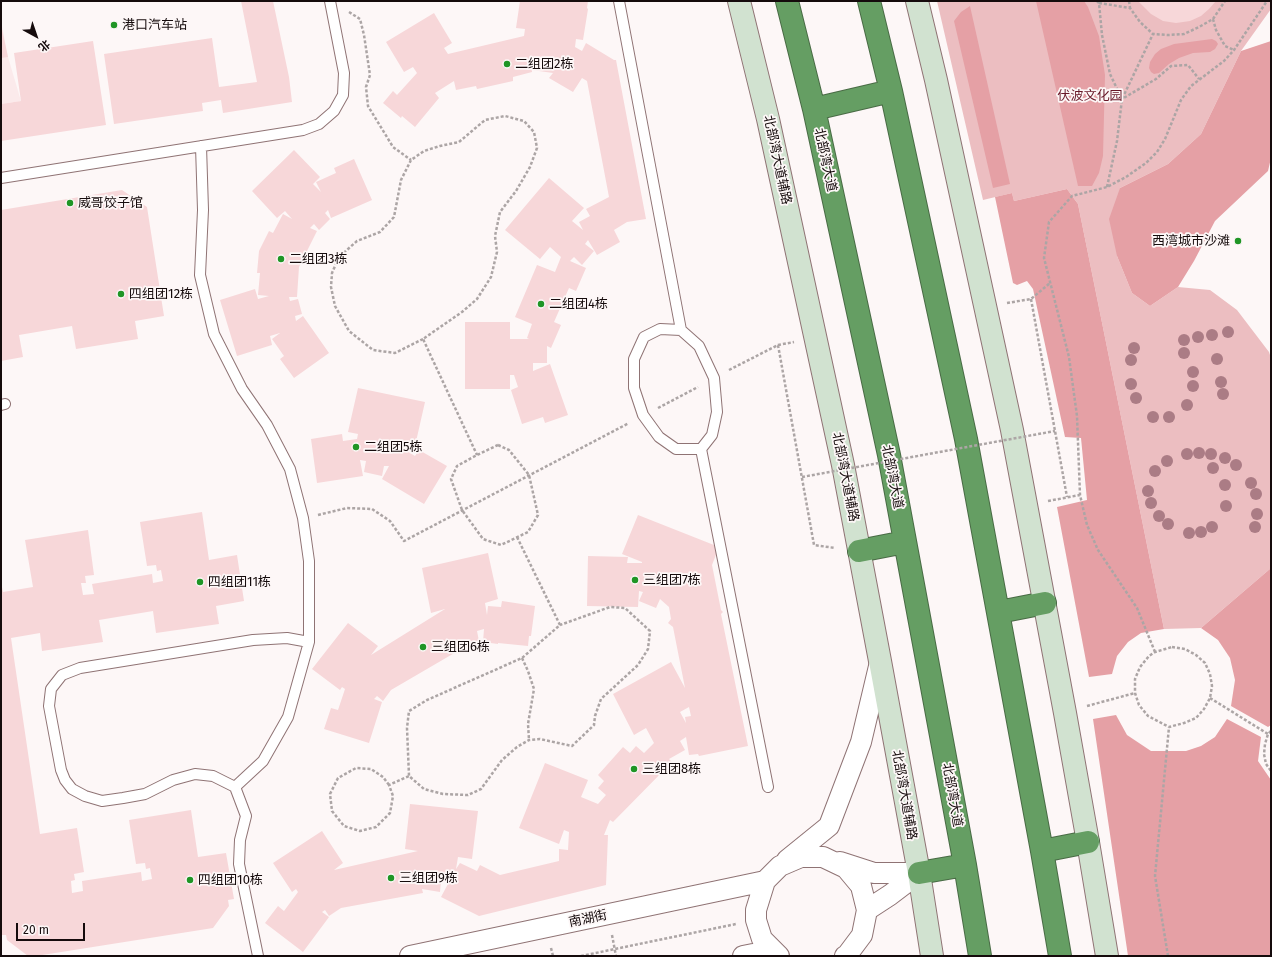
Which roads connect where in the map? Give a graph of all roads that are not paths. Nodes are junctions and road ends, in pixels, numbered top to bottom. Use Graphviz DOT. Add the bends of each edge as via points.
graph roads {
  1 [pos="330,1"];
  2 [pos="619,1"];
  3 [pos="740,1"];
  4 [pos="787,1"];
  5 [pos="869,1"];
  6 [pos="917,1"];
  7 [pos="891,91"];
  8 [pos="814,109"];
  9 [pos="201,146"];
  10 [pos="1,178"];
  11 [pos="681,330"];
  12 [pos="701,449"];
  13 [pos="905,542"];
  14 [pos="859,551"];
  15 [pos="1044,603"];
  16 [pos="999,612"];
  17 [pos="309,642"];
  18 [pos="880,660"];
  19 [pos="235,787"];
  20 [pos="768,787"];
  21 [pos="1088,842"];
  22 [pos="1042,851"];
  23 [pos="823,857"];
  24 [pos="965,864"];
  25 [pos="780,866"];
  26 [pos="919,873"];
  27 [pos="765,882"];
  28 [pos="867,910"];
  29 [pos="258,956"];
  30 [pos="410,956"];
  31 [pos="743,956"];
  32 [pos="764,956"];
  33 [pos="779,956"];
  34 [pos="844,956"];
  35 [pos="932,956"];
  36 [pos="980,956"];
  37 [pos="1060,956"];
  38 [pos="1107,956"];
  1 -- 9 [label="lane" via="344,73 342,95 334,111 319,124 303,130"];
  2 -- 11 [label="lane"];
  3 -- 14 [label="main road, 北部湾大道辅路" via="816,338"];
  4 -- 8 [label="highway, 北部湾大道"];
  5 -- 7 [label="highway"];
  6 -- 15 [label="main road" via="1012,430"];
  7 -- 8 [label="highway"];
  7 -- 16 [label="highway" via="964,431"];
  8 -- 13 [label="highway, 北部湾大道"];
  9 -- 10 [label="lane"];
  9 -- 17 [label="lane" via="203,210 200,275 214,334 242,389 267,425 290,469 303,518 309,561"];
  11 -- 12 [label="lane" via="699,346 714,378 717,412 712,435"];
  11 -- 12 [label="lane" via="660,329 644,337 634,359 634,388 643,415 658,437 676,449"];
  12 -- 20 [label="lane"];
  13 -- 14 [label="highway"];
  13 -- 24 [label="highway, 北部湾大道"];
  14 -- 18 [label="main road, 北部湾大道辅路"];
  15 -- 16 [label="highway"];
  15 -- 21 [label="main road"];
  16 -- 22 [label="highway"];
  17 -- 19 [label="lane" via="288,717 263,761"];
  17 -- 19 [label="lane" via="287,638 253,640 80,668 62,675 51,689 49,706 61,770 72,789 85,796 102,801 130,797 145,794 173,780 195,774 213,776"];
  18 -- 25 [label="street" via="861,742 829,826"];
  18 -- 26 [label="main road, 北部湾大道辅路"];
  19 -- 29 [label="lane" via="246,816 240,840 239,864"];
  21 -- 22 [label="highway"];
  21 -- 38 [label="main road"];
  22 -- 37 [label="highway"];
  23 -- 25 [label="street" via="801,857"];
  23 -- 26 [label="street" via="874,873"];
  23 -- 28 [label="street" via="846,868 862,886"];
  24 -- 26 [label="highway"];
  24 -- 36 [label="highway, 北部湾大道"];
  25 -- 27 [label="street"];
  26 -- 28 [label="street"];
  26 -- 35 [label="main road, 北部湾大道辅路"];
  27 -- 30 [label="street, 南湖街"];
  27 -- 33 [label="street" via="756,910 756,920 762,939"];
  28 -- 34 [label="street" via="862,934"];
  31 -- 32 [label="street"];
}
